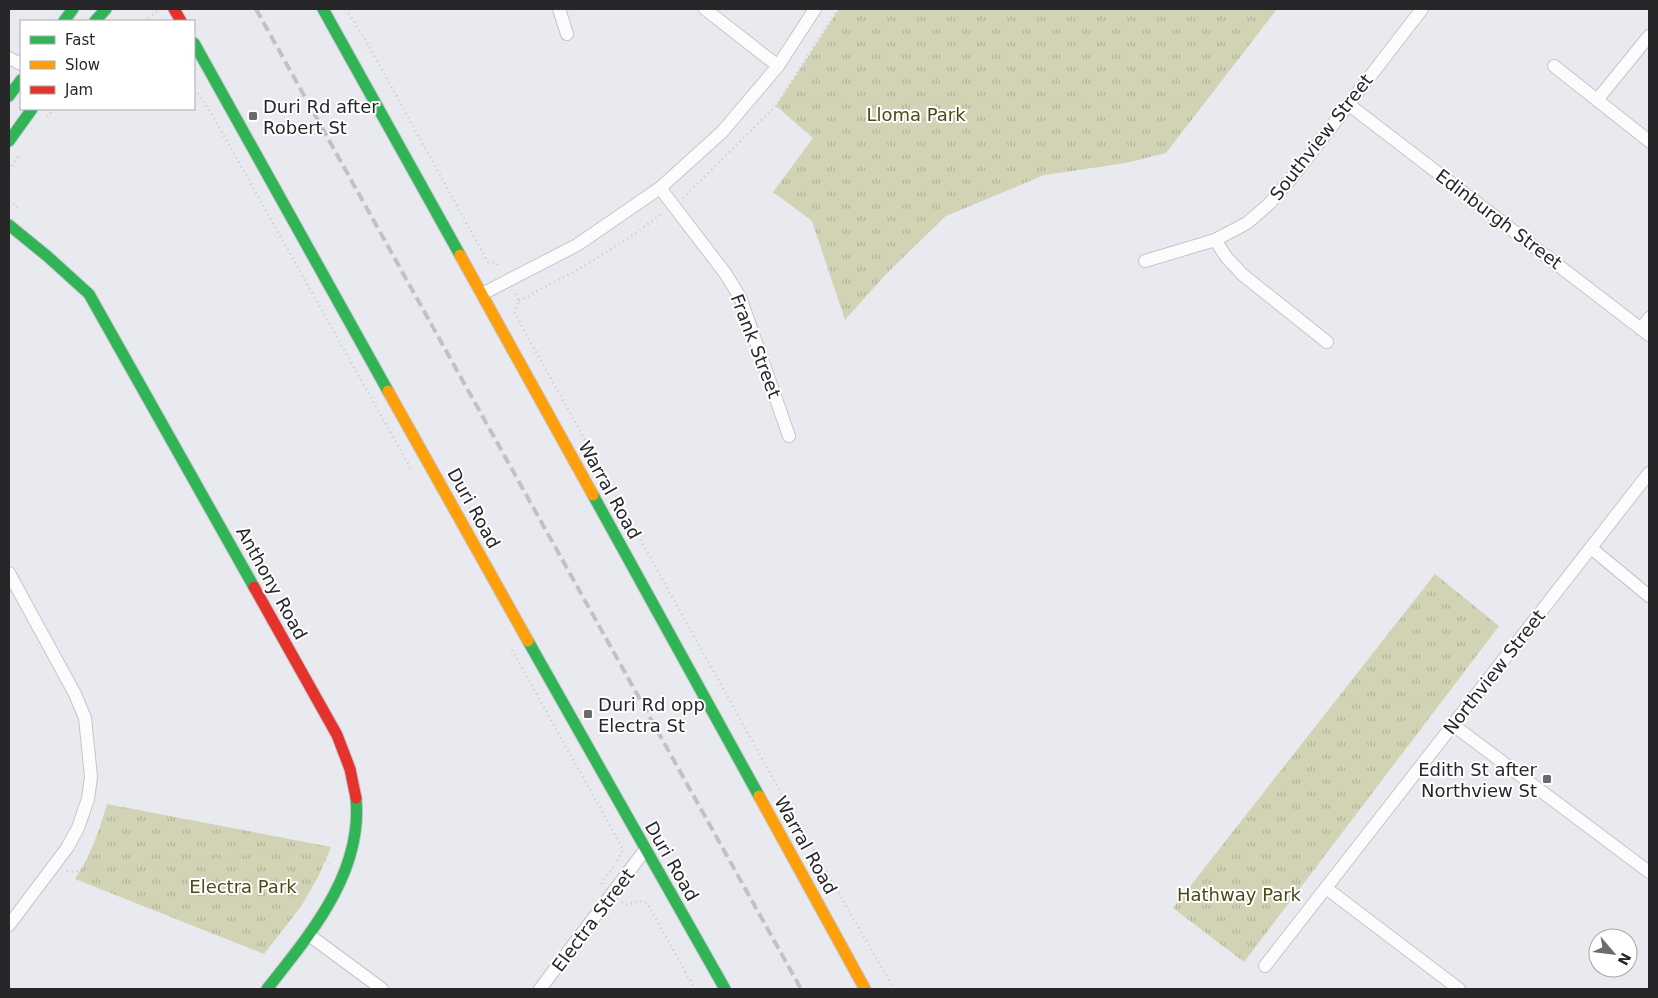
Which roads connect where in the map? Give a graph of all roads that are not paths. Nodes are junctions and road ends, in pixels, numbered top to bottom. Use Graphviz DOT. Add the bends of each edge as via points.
graph roads {
  1 [pos="73,9"];
  2 [pos="106,9"];
  3 [pos="174,9"];
  4 [pos="323,9"];
  5 [pos="559,9"];
  6 [pos="705,9"];
  7 [pos="815,9"];
  8 [pos="1422,9"];
  9 [pos="65,20"];
  10 [pos="96,20"];
  11 [pos="180,20"];
  12 [pos="567,34"];
  13 [pos="1649,36"];
  14 [pos="195,45"];
  15 [pos="778,66"];
  16 [pos="1554,66"];
  17 [pos="20,81"];
  18 [pos="9,96"];
  19 [pos="1597,100"];
  20 [pos="1348,104"];
  21 [pos="31,110"];
  22 [pos="1649,141"];
  23 [pos="9,142"];
  24 [pos="660,188"];
  25 [pos="9,226"];
  26 [pos="1215,240"];
  27 [pos="1145,261"];
  28 [pos="482,294"];
  29 [pos="1649,318"];
  30 [pos="1645,332"];
  31 [pos="1328,342"];
  32 [pos="789,436"];
  33 [pos="1649,472"];
  34 [pos="1591,548"];
  35 [pos="9,573"];
  36 [pos="1649,596"];
  37 [pos="1453,724"];
  38 [pos="645,850"];
  39 [pos="1649,872"];
  40 [pos="1326,888"];
  41 [pos="9,925"];
  42 [pos="309,935"];
  43 [pos="1264,966"];
  44 [pos="267,989"];
  45 [pos="382,989"];
  46 [pos="540,989"];
  47 [pos="725,989"];
  48 [pos="865,989"];
  49 [pos="1459,989"];
  1 -- 9 [label="street"];
  2 -- 10 [label="street"];
  3 -- 11 [label="street"];
  4 -- 28 [label="street, Warral Road"];
  5 -- 12 [label="street"];
  6 -- 15 [label="street"];
  7 -- 15 [label="street"];
  8 -- 20 [label="street, Southview Street"];
  13 -- 19 [label="street"];
  14 -- 38 [label="street, Duri Road"];
  15 -- 24 [label="street" via="722,132"];
  16 -- 19 [label="street"];
  17 -- 18 [label="street"];
  19 -- 22 [label="street"];
  20 -- 26 [label="street, Southview Street" via="1269,204 1247,223"];
  20 -- 30 [label="street, Edinburgh Street"];
  21 -- 23 [label="street"];
  24 -- 28 [label="street" via="576,245"];
  24 -- 32 [label="street, Frank Street" via="740,297"];
  25 -- 42 [label="street, Anthony Road" via="88,294 337,735 358,804 356,829 341,882"];
  26 -- 27 [label="street, Southview Street"];
  26 -- 31 [label="street" via="1243,276"];
  28 -- 48 [label="street, Warral Road"];
  29 -- 30 [label="street"];
  33 -- 34 [label="street, Northview Street"];
  34 -- 36 [label="street"];
  34 -- 37 [label="street, Northview Street"];
  35 -- 41 [label="street" via="85,718 91,777 88,799 78,828"];
  37 -- 39 [label="street"];
  37 -- 40 [label="street, Northview Street"];
  38 -- 46 [label="street, Electra Street"];
  38 -- 47 [label="street, Duri Road"];
  40 -- 43 [label="street, Northview Street"];
  40 -- 49 [label="street"];
  42 -- 44 [label="street, Anthony Road"];
  42 -- 45 [label="street"];
}
